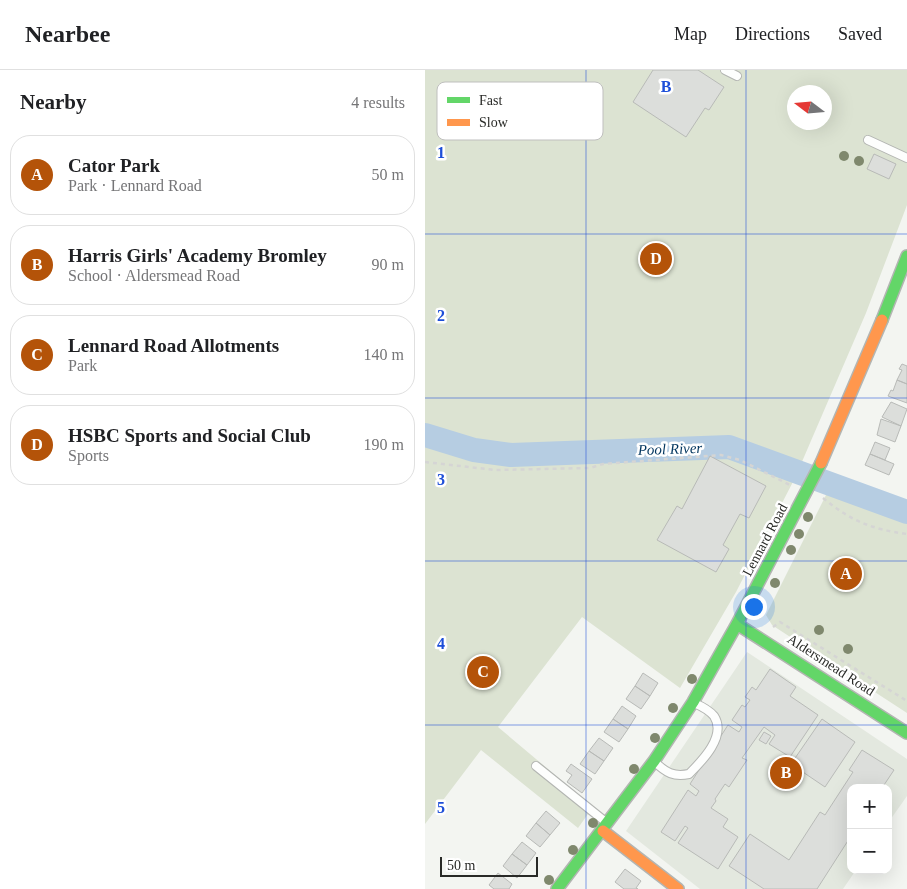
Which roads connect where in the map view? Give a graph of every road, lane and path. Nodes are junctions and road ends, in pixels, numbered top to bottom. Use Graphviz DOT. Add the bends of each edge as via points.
graph roads {
  1 [pos="725,70"];
  2 [pos="737,76"];
  3 [pos="868,140"];
  4 [pos="907,158"];
  5 [pos="907,256"];
  6 [pos="425,462"];
  7 [pos="792,485"];
  8 [pos="823,499"];
  9 [pos="907,534"];
  10 [pos="737,624"];
  11 [pos="770,629"];
  12 [pos="907,701"];
  13 [pos="693,702"];
  14 [pos="907,732"];
  15 [pos="653,761"];
  16 [pos="536,766"];
  17 [pos="606,828"];
  18 [pos="557,889"];
  19 [pos="678,889"];
  1 -- 2 [label="lane"];
  3 -- 4 [label="lane"];
  5 -- 10 [label="street, Lennard Road" via="809,490"];
  6 -- 7 [label="path" via="495,470 590,468 603,464 721,455 741,460"];
  8 -- 9 [label="path" via="856,522 877,530"];
  10 -- 13 [label="street, Lennard Road"];
  10 -- 14 [label="street, Aldersmead Road"];
  11 -- 12 [label="path" via="779,622"];
  13 -- 15 [label="street, Lennard Road"];
  13 -- 15 [label="lane" via="714,717 718,728 715,742 689,774 677,776"];
  15 -- 17 [label="street, Lennard Road"];
  16 -- 17 [label="lane"];
  17 -- 18 [label="street, Lennard Road"];
  17 -- 19 [label="street"];
}
